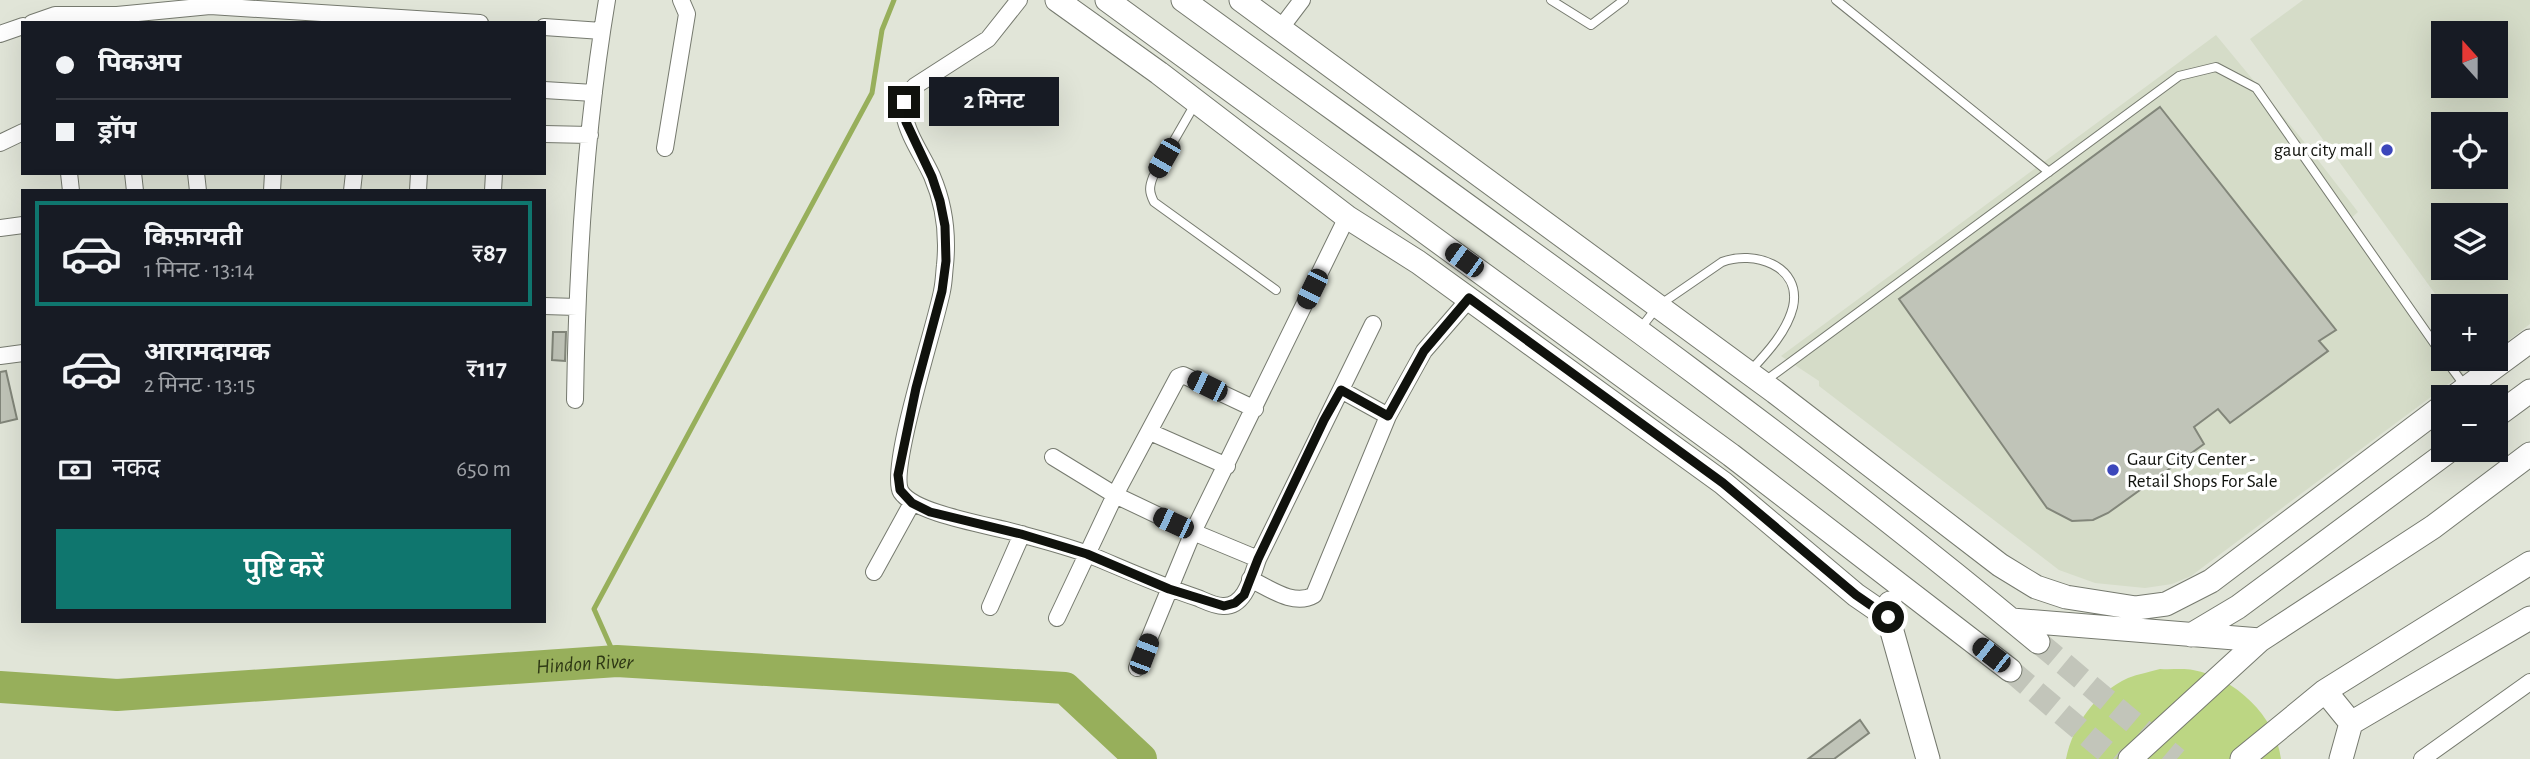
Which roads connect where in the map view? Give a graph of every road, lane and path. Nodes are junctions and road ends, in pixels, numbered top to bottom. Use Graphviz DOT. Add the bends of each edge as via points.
graph roads {
  1 [pos="47,0"];
  2 [pos="607,0"];
  3 [pos="681,0"];
  4 [pos="1019,0"];
  5 [pos="1057,0"];
  6 [pos="1107,0"];
  7 [pos="1184,0"];
  8 [pos="1241,0"];
  9 [pos="1303,0"];
  10 [pos="1551,0"];
  11 [pos="1624,0"];
  12 [pos="1836,0"];
  13 [pos="182,15"];
  14 [pos="55,19"];
  15 [pos="118,19"];
  16 [pos="450,21"];
  17 [pos="21,27"];
  18 [pos="546,27"];
  19 [pos="1280,29"];
  20 [pos="602,31"];
  21 [pos="0,34"];
  22 [pos="546,90"];
  23 [pos="594,93"];
  24 [pos="1197,102"];
  25 [pos="21,133"];
  26 [pos="546,134"];
  27 [pos="590,135"];
  28 [pos="0,143"];
  29 [pos="665,148"];
  30 [pos="2049,172"];
  31 [pos="1347,217"];
  32 [pos="21,225"];
  33 [pos="0,228"];
  34 [pos="1276,290"];
  35 [pos="1469,298"];
  36 [pos="546,306"];
  37 [pos="1658,306"];
  38 [pos="576,307"];
  39 [pos="1373,324"];
  40 [pos="1638,331"];
  41 [pos="2431,339"];
  42 [pos="2530,341"];
  43 [pos="21,353"];
  44 [pos="0,356"];
  45 [pos="1756,378"];
  46 [pos="2475,385"];
  47 [pos="1341,390"];
  48 [pos="2530,391"];
  49 [pos="575,400"];
  50 [pos="2508,407"];
  51 [pos="1255,409"];
  52 [pos="1800,411"];
  53 [pos="2431,414"];
  54 [pos="1753,415"];
  55 [pos="1388,416"];
  56 [pos="1150,432"];
  57 [pos="2530,454"];
  58 [pos="1053,457"];
  59 [pos="2434,462"];
  60 [pos="1227,466"];
  61 [pos="1115,495"];
  62 [pos="912,503"];
  63 [pos="1193,532"];
  64 [pos="1021,534"];
  65 [pos="1087,554"];
  66 [pos="1258,559"];
  67 [pos="2530,563"];
  68 [pos="874,572"];
  69 [pos="1250,579"];
  70 [pos="1894,579"];
  71 [pos="1169,589"];
  72 [pos="990,607"];
  73 [pos="2136,608"];
  74 [pos="1888,617"];
  75 [pos="1057,618"];
  76 [pos="2530,618"];
  77 [pos="2011,620"];
  78 [pos="2151,631"];
  79 [pos="2191,635"];
  80 [pos="2260,640"];
  81 [pos="2038,642"];
  82 [pos="1137,668"];
  83 [pos="2010,670"];
  84 [pos="2530,682"];
  85 [pos="2325,691"];
  86 [pos="2351,723"];
  87 [pos="1928,759"];
  88 [pos="2130,759"];
  89 [pos="2242,759"];
  90 [pos="2341,759"];
  91 [pos="2422,759"];
  1 -- 14 [label="street"];
  2 -- 20 [label="street"];
  3 -- 29 [label="street" via="687,14"];
  4 -- 62 [label="street" via="988,39 915,86 904,102 906,122 940,201 946,261 898,475 900,490"];
  5 -- 24 [label="street"];
  6 -- 70 [label="street"];
  7 -- 40 [label="street"];
  8 -- 19 [label="street"];
  9 -- 19 [label="street"];
  10 -- 11 [label="lane" via="1591,25"];
  12 -- 30 [label="lane"];
  13 -- 15 [label="street"];
  13 -- 16 [label="street" via="227,6"];
  14 -- 15 [label="street"];
  17 -- 21 [label="street"];
  18 -- 20 [label="street"];
  19 -- 37 [label="street"];
  20 -- 23 [label="street"];
  22 -- 23 [label="street"];
  23 -- 27 [label="street"];
  24 -- 31 [label="street"];
  24 -- 34 [label="lane" via="1153,177 1150,194 1154,202"];
  25 -- 28 [label="street"];
  26 -- 27 [label="street"];
  27 -- 38 [label="street"];
  30 -- 41 [label="lane" via="2179,76 2216,66 2256,88"];
  30 -- 45 [label="lane"];
  31 -- 35 [label="street"];
  31 -- 51 [label="street"];
  32 -- 33 [label="street"];
  35 -- 55 [label="street" via="1424,351"];
  35 -- 74 [label="street" via="1723,483"];
  36 -- 38 [label="street"];
  37 -- 40 [label="lane"];
  37 -- 45 [label="street"];
  37 -- 45 [label="lane" via="1734,257 1758,257 1779,267 1791,284 1793,306"];
  38 -- 49 [label="street"];
  39 -- 47 [label="street"];
  40 -- 54 [label="street"];
  42 -- 46 [label="street"];
  43 -- 44 [label="street"];
  45 -- 52 [label="street"];
  47 -- 55 [label="street"];
  47 -- 66 [label="street"];
  48 -- 50 [label="street"];
  51 -- 56 [label="street" via="1182,375"];
  51 -- 60 [label="street"];
  52 -- 54 [label="street"];
  52 -- 73 [label="street" via="2000,565 2036,587 2066,597"];
  53 -- 73 [label="street" via="2211,581 2166,604"];
  54 -- 77 [label="street"];
  55 -- 69 [label="street" via="1314,596 1295,600"];
  56 -- 60 [label="street"];
  56 -- 61 [label="street"];
  57 -- 80 [label="street" via="2432,527"];
  58 -- 61 [label="street"];
  59 -- 79 [label="street" via="2238,607"];
  60 -- 63 [label="street"];
  61 -- 63 [label="street"];
  61 -- 65 [label="street"];
  62 -- 64 [label="street" via="930,512"];
  62 -- 68 [label="street"];
  63 -- 66 [label="street"];
  63 -- 71 [label="street"];
  64 -- 65 [label="street"];
  64 -- 72 [label="street"];
  65 -- 71 [label="street"];
  65 -- 75 [label="street"];
  66 -- 69 [label="street"];
  67 -- 85 [label="street"];
  69 -- 71 [label="street" via="1244,595 1224,606"];
  70 -- 74 [label="street"];
  70 -- 83 [label="street"];
  71 -- 82 [label="street"];
  73 -- 78 [label="street"];
  74 -- 87 [label="street"];
  76 -- 86 [label="street"];
  77 -- 78 [label="street"];
  77 -- 81 [label="street"];
  78 -- 79 [label="street"];
  79 -- 80 [label="street"];
  80 -- 88 [label="street"];
  84 -- 91 [label="street"];
  85 -- 86 [label="street"];
  85 -- 89 [label="street"];
  86 -- 90 [label="street"];
}
